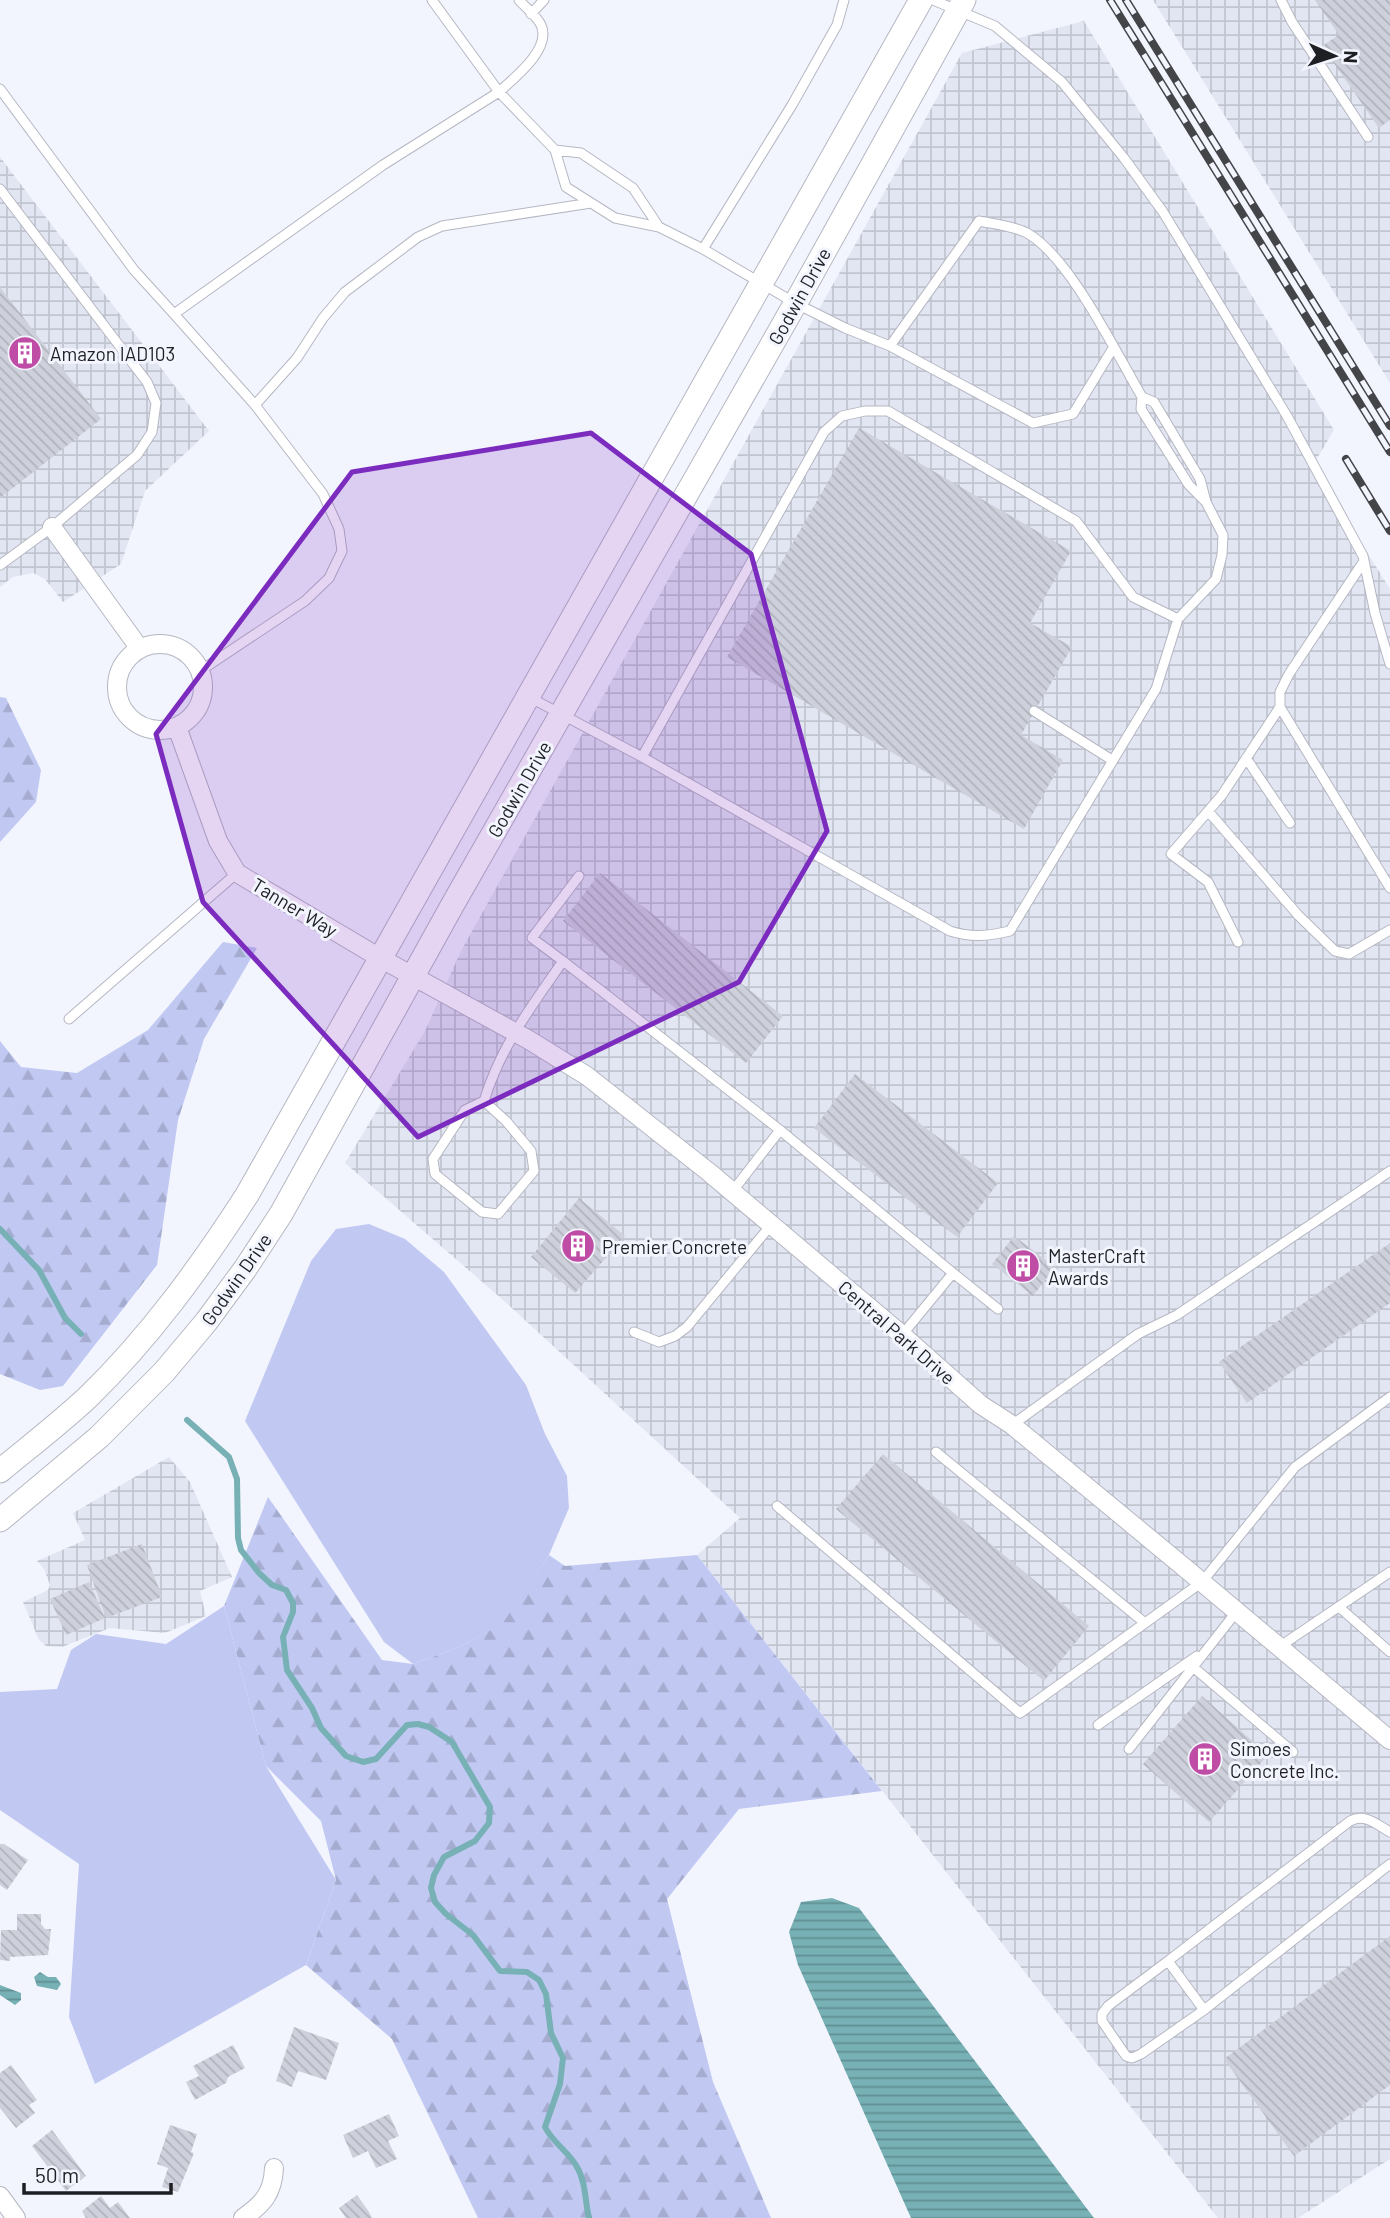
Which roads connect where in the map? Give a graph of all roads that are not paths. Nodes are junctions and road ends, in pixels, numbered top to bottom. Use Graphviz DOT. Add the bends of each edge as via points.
graph roads {
  1 [pos="432,0"];
  2 [pos="519,0"];
  3 [pos="544,0"];
  4 [pos="844,0"];
  5 [pos="921,0"];
  6 [pos="933,0"];
  7 [pos="1281,0"];
  8 [pos="960,6"];
  9 [pos="531,14"];
  10 [pos="0,89"];
  11 [pos="499,92"];
  12 [pos="1368,137"];
  13 [pos="555,150"];
  14 [pos="0,189"];
  15 [pos="591,203"];
  16 [pos="659,227"];
  17 [pos="703,248"];
  18 [pos="762,282"];
  19 [pos="795,303"];
  20 [pos="174,314"];
  21 [pos="890,346"];
  22 [pos="1113,348"];
  23 [pos="255,405"];
  24 [pos="52,527"];
  25 [pos="1364,561"];
  26 [pos="0,565"];
  27 [pos="1178,619"];
  28 [pos="140,649"];
  29 [pos="1390,664"];
  30 [pos="200,671"];
  31 [pos="528,697"];
  32 [pos="1280,707"];
  33 [pos="1034,712"];
  34 [pos="561,714"];
  35 [pos="177,727"];
  36 [pos="642,757"];
  37 [pos="1246,758"];
  38 [pos="1112,760"];
  39 [pos="1208,811"];
  40 [pos="1290,823"];
  41 [pos="237,873"];
  42 [pos="579,876"];
  43 [pos="1390,888"];
  44 [pos="1390,930"];
  45 [pos="1238,942"];
  46 [pos="380,958"];
  47 [pos="564,961"];
  48 [pos="413,977"];
  49 [pos="69,1019"];
  50 [pos="514,1032"];
  51 [pos="484,1101"];
  52 [pos="780,1130"];
  53 [pos="1390,1171"];
  54 [pos="732,1192"];
  55 [pos="771,1225"];
  56 [pos="953,1273"];
  57 [pos="998,1309"];
  58 [pos="634,1332"];
  59 [pos="902,1335"];
  60 [pos="1390,1397"];
  61 [pos="1012,1425"];
  62 [pos="936,1452"];
  63 [pos="0,1471"];
  64 [pos="778,1506"];
  65 [pos="0,1520"];
  66 [pos="1390,1572"];
  67 [pos="1202,1582"];
  68 [pos="1339,1607"];
  69 [pos="1237,1611"];
  70 [pos="1145,1623"];
  71 [pos="1279,1647"];
  72 [pos="1208,1648"];
  73 [pos="1390,1652"];
  74 [pos="1193,1667"];
  75 [pos="1098,1725"];
  76 [pos="1390,1741"];
  77 [pos="1129,1749"];
  78 [pos="1293,1752"];
  79 [pos="1390,1832"];
  80 [pos="1390,1864"];
  81 [pos="1168,1961"];
  82 [pos="1203,2010"];
  83 [pos="274,2168"];
  84 [pos="0,2196"];
  85 [pos="16,2218"];
  86 [pos="243,2218"];
  1 -- 11 [label="lane"];
  2 -- 9 [label="lane"];
  3 -- 9 [label="lane"];
  4 -- 17 [label="lane" via="837,25 792,105"];
  5 -- 18 [label="street, Godwin Drive"];
  6 -- 8 [label="lane"];
  7 -- 12 [label="lane"];
  8 -- 19 [label="street, Godwin Drive"];
  8 -- 25 [label="lane" via="995,26 1062,82 1125,158 1213,291 1287,416"];
  9 -- 11 [label="lane" via="541,25 537,55"];
  10 -- 20 [label="lane" via="134,270"];
  11 -- 13 [label="lane"];
  11 -- 20 [label="lane" via="383,164"];
  13 -- 15 [label="lane" via="566,187"];
  13 -- 16 [label="lane" via="581,153 633,188"];
  14 -- 24 [label="lane" via="147,382 156,403 152,432 137,455"];
  15 -- 16 [label="lane" via="615,218"];
  15 -- 23 [label="lane" via="442,226 418,237 345,292 297,358"];
  16 -- 17 [label="lane"];
  17 -- 18 [label="lane"];
  18 -- 19 [label="lane"];
  18 -- 31 [label="street, Godwin Drive"];
  19 -- 21 [label="lane"];
  19 -- 34 [label="street, Godwin Drive"];
  20 -- 23 [label="lane"];
  21 -- 22 [label="lane" via="1033,423 1073,414"];
  21 -- 22 [label="lane" via="979,221 1026,232 1051,253"];
  22 -- 27 [label="lane" via="1142,397 1141,409 1189,485 1206,502 1223,535 1216,579"];
  23 -- 30 [label="lane" via="323,495 339,529 342,551 329,578 305,601"];
  24 -- 26 [label="lane"];
  24 -- 28 [label="street"];
  25 -- 29 [label="lane"];
  25 -- 32 [label="lane" via="1289,674 1280,692"];
  27 -- 36 [label="lane" via="1133,597 1076,521 888,411 842,415 824,432"];
  27 -- 38 [label="lane" via="1156,689"];
  28 -- 30 [label="street" via="169,645 192,659"];
  28 -- 35 [label="street" via="120,670 118,700 125,713 149,729"];
  30 -- 35 [label="street" via="197,710"];
  31 -- 34 [label="lane"];
  31 -- 46 [label="street, Godwin Drive"];
  32 -- 37 [label="lane"];
  32 -- 43 [label="lane"];
  33 -- 38 [label="lane"];
  34 -- 36 [label="lane"];
  34 -- 48 [label="street, Godwin Drive"];
  35 -- 41 [label="street, Tanner Way" via="218,841"];
  36 -- 38 [label="lane" via="968,937 1010,931"];
  37 -- 39 [label="lane"];
  37 -- 40 [label="lane"];
  39 -- 44 [label="lane" via="1335,951 1349,954"];
  39 -- 45 [label="lane" via="1171,854 1208,882"];
  41 -- 46 [label="street, Tanner Way"];
  41 -- 49 [label="lane"];
  42 -- 47 [label="lane" via="532,939"];
  46 -- 48 [label="street, Central Park Drive"];
  46 -- 63 [label="street, Godwin Drive" via="208,1257 85,1399"];
  47 -- 50 [label="lane"];
  47 -- 52 [label="lane"];
  48 -- 50 [label="street, Central Park Drive"];
  48 -- 65 [label="street, Godwin Drive" via="281,1214 206,1322 118,1419"];
  50 -- 51 [label="lane"];
  50 -- 54 [label="street, Central Park Drive" via="587,1076"];
  51 -- 51 [label="lane" via="465,1110 433,1159 435,1174 482,1212 498,1214 534,1171 531,1151"];
  52 -- 54 [label="lane"];
  52 -- 56 [label="lane"];
  53 -- 61 [label="lane" via="1177,1315 1138,1334"];
  54 -- 55 [label="street, Central Park Drive"];
  55 -- 58 [label="lane" via="676,1336 659,1342"];
  55 -- 59 [label="street, Central Park Drive"];
  56 -- 57 [label="lane"];
  56 -- 59 [label="lane"];
  59 -- 61 [label="street, Central Park Drive" via="981,1405"];
  60 -- 67 [label="lane" via="1294,1467"];
  61 -- 67 [label="street, Central Park Drive"];
  62 -- 70 [label="lane"];
  64 -- 70 [label="lane" via="1020,1713"];
  66 -- 68 [label="lane"];
  67 -- 69 [label="street, Central Park Drive"];
  67 -- 70 [label="lane"];
  68 -- 71 [label="lane"];
  68 -- 73 [label="lane"];
  69 -- 71 [label="street, Central Park Drive"];
  69 -- 72 [label="lane"];
  71 -- 76 [label="street, Central Park Drive"];
  72 -- 74 [label="lane"];
  72 -- 75 [label="lane"];
  74 -- 77 [label="lane"];
  74 -- 78 [label="lane"];
  79 -- 81 [label="lane" via="1366,1818 1350,1821"];
  80 -- 82 [label="lane"];
  81 -- 82 [label="lane"];
  81 -- 82 [label="lane" via="1102,2014 1126,2056 1141,2054"];
  83 -- 86 [label="street" via="270,2193"];
  84 -- 85 [label="street"];
}
